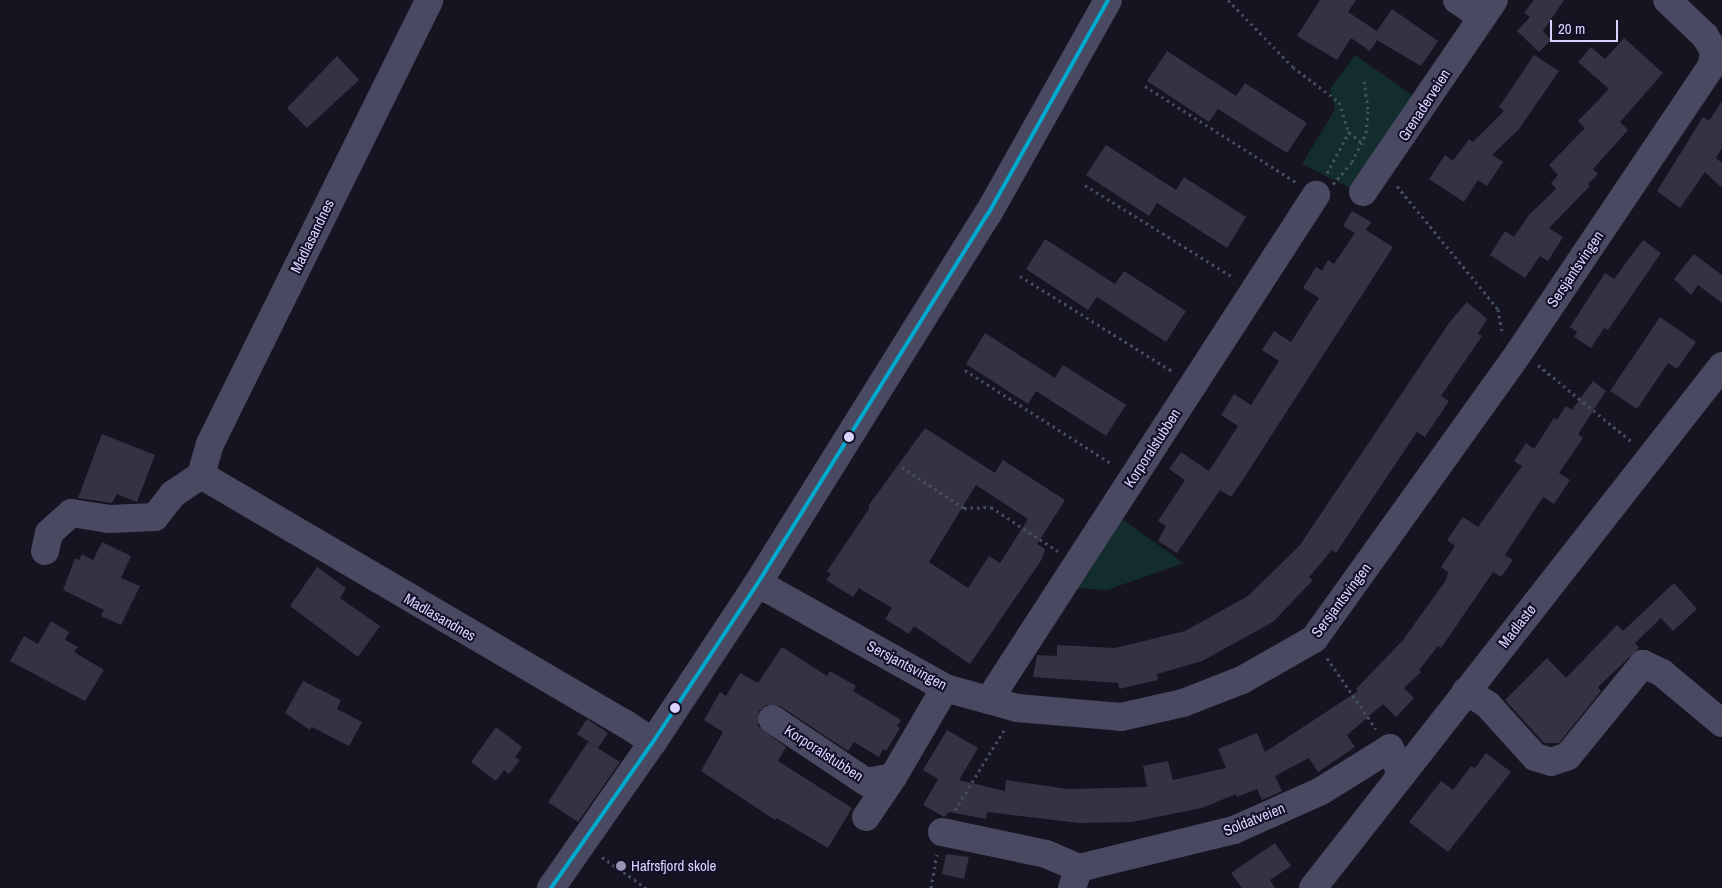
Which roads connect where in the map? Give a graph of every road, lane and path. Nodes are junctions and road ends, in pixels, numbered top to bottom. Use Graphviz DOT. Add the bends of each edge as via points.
graph roads {
  1 [pos="430,0"];
  2 [pos="1108,0"];
  3 [pos="1228,0"];
  4 [pos="1457,0"];
  5 [pos="1667,0"];
  6 [pos="1488,8"];
  7 [pos="1364,81"];
  8 [pos="1145,86"];
  9 [pos="1349,132"];
  10 [pos="1368,148"];
  11 [pos="1085,185"];
  12 [pos="1338,189"];
  13 [pos="1020,276"];
  14 [pos="1254,291"];
  15 [pos="1722,366"];
  16 [pos="965,370"];
  17 [pos="1193,384"];
  18 [pos="902,466"];
  19 [pos="201,475"];
  20 [pos="1133,477"];
  21 [pos="45,551"];
  22 [pos="1077,564"];
  23 [pos="756,586"];
  24 [pos="1314,639"];
  25 [pos="945,688"];
  26 [pos="1466,691"];
  27 [pos="989,700"];
  28 [pos="1018,708"];
  29 [pos="772,719"];
  30 [pos="1722,723"];
  31 [pos="653,742"];
  32 [pos="1390,748"];
  33 [pos="1402,774"];
  34 [pos="893,777"];
  35 [pos="866,817"];
  36 [pos="942,832"];
  37 [pos="596,853"];
  38 [pos="1076,878"];
  39 [pos="551,888"];
  40 [pos="646,888"];
  41 [pos="930,888"];
  42 [pos="1313,888"];
  1 -- 19 [label="street, Madlasandnes" via="210,444"];
  2 -- 23 [label="street" via="988,214"];
  3 -- 9 [label="path" via="1293,67 1340,102"];
  4 -- 6 [label="street, Grenaderveien"];
  5 -- 24 [label="street, Sersjantsvingen" via="1705,36 1714,51 1712,65 1520,351"];
  6 -- 12 [label="street, Grenaderveien"];
  7 -- 12 [label="path, bridge" via="1368,110 1366,133"];
  8 -- 12 [label="path"];
  9 -- 10 [label="path"];
  9 -- 12 [label="path"];
  11 -- 14 [label="path"];
  12 -- 14 [label="street, Korporalstubben"];
  13 -- 17 [label="path"];
  14 -- 17 [label="street, Korporalstubben"];
  15 -- 26 [label="street, Madlastø"];
  16 -- 20 [label="path"];
  17 -- 20 [label="street, Korporalstubben"];
  18 -- 22 [label="path" via="964,508 991,507"];
  19 -- 21 [label="street" via="173,494 154,517 109,519 71,512 49,533"];
  19 -- 31 [label="street, Madlasandnes"];
  20 -- 22 [label="street, Korporalstubben"];
  22 -- 27 [label="street, Korporalstubben"];
  23 -- 25 [label="street, Sersjantsvingen" via="770,590"];
  23 -- 31 [label="street"];
  24 -- 28 [label="street, Sersjantsvingen" via="1242,680 1183,703 1121,717"];
  24 -- 32 [label="path"];
  25 -- 27 [label="street, Sersjantsvingen"];
  25 -- 34 [label="street"];
  26 -- 30 [label="street" via="1488,705 1535,757 1551,762 1568,756 1643,664 1662,673"];
  26 -- 33 [label="street, Madlastø"];
  27 -- 28 [label="street, Sersjantsvingen"];
  28 -- 36 [label="path"];
  29 -- 34 [label="street, Korporalstubben" via="866,782"];
  31 -- 39 [label="street"];
  32 -- 33 [label="street"];
  32 -- 38 [label="street, Soldatveien" via="1321,791 1234,830"];
  33 -- 42 [label="street, Madlastø"];
  34 -- 35 [label="street"];
  36 -- 38 [label="street, Soldatveien" via="1046,854"];
  36 -- 41 [label="path"];
  37 -- 40 [label="path"];
}
